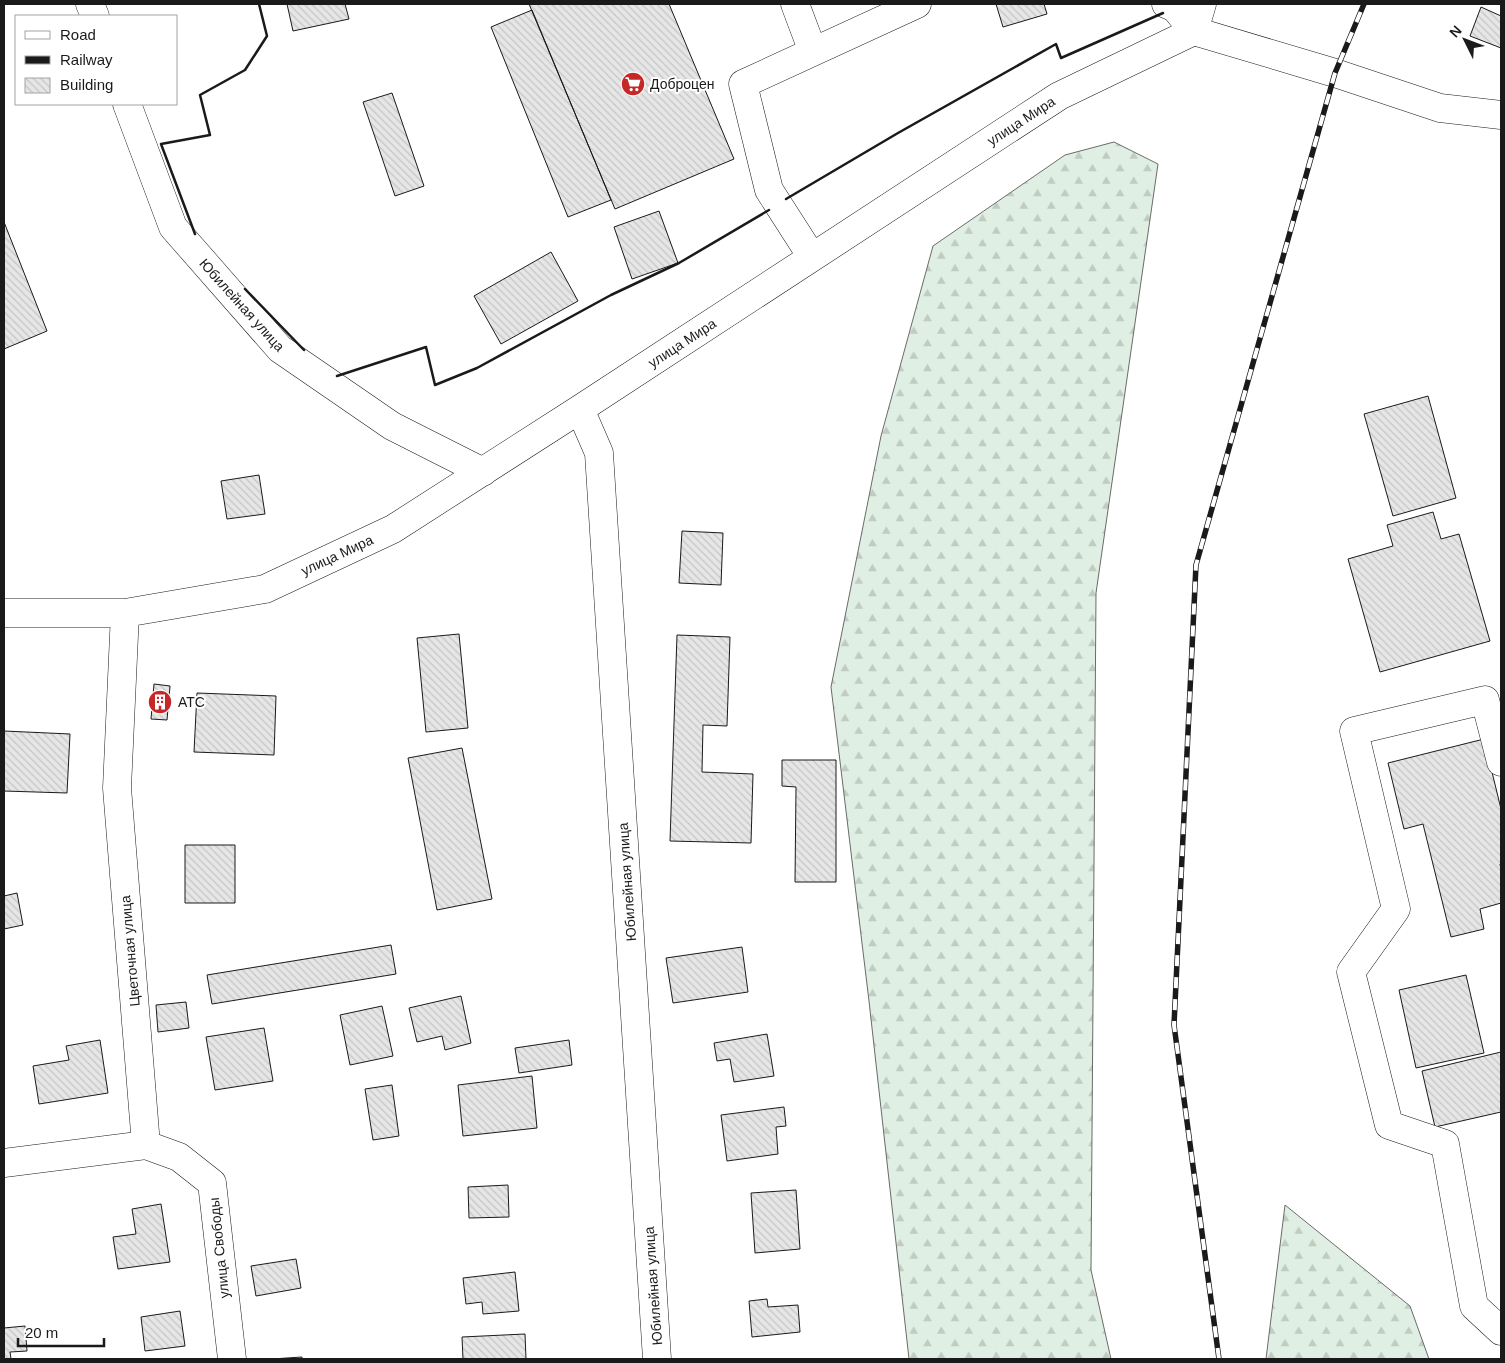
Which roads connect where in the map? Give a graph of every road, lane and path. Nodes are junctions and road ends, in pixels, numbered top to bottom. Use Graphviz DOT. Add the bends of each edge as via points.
graph roads {
  1 [pos="795,4"];
  2 [pos="917,4"];
  3 [pos="1166,4"];
  4 [pos="1202,4"];
  5 [pos="1194,31"];
  6 [pos="813,52"];
  7 [pos="127,105"];
  8 [pos="1501,115"];
  9 [pos="812,258"];
  10 [pos="580,409"];
  11 [pos="483,472"];
  12 [pos="4,613"];
  13 [pos="124,613"];
  14 [pos="1501,762"];
  15 [pos="146,1145"];
  16 [pos="4,1162"];
  17 [pos="1501,1331"];
  18 [pos="232,1359"];
  19 [pos="657,1359"];
  1 -- 6 [label="street"];
  2 -- 6 [label="street"];
  3 -- 5 [label="street" via="1175,8"];
  4 -- 5 [label="street"];
  5 -- 8 [label="street" via="1440,108"];
  5 -- 9 [label="street, улица Мира" via="1059,96"];
  6 -- 9 [label="street" via="743,84 769,190"];
  7 -- 11 [label="street, Юбилейная улица" via="173,228 280,349 392,426"];
  9 -- 10 [label="street, улица Мира"];
  10 -- 11 [label="street, улица Мира"];
  10 -- 19 [label="street, Юбилейная улица" via="599,453"];
  11 -- 13 [label="street, улица Мира" via="393,529 265,588"];
  12 -- 13 [label="street, улица Мира"];
  13 -- 15 [label="street, Цветочная улица" via="117,788"];
  14 -- 17 [label="street" via="1485,700 1354,731 1396,909 1352,972 1389,1125 1445,1144 1474,1306"];
  15 -- 16 [label="street"];
  15 -- 18 [label="street, улица Свободы" via="179,1157 212,1183"];
}
